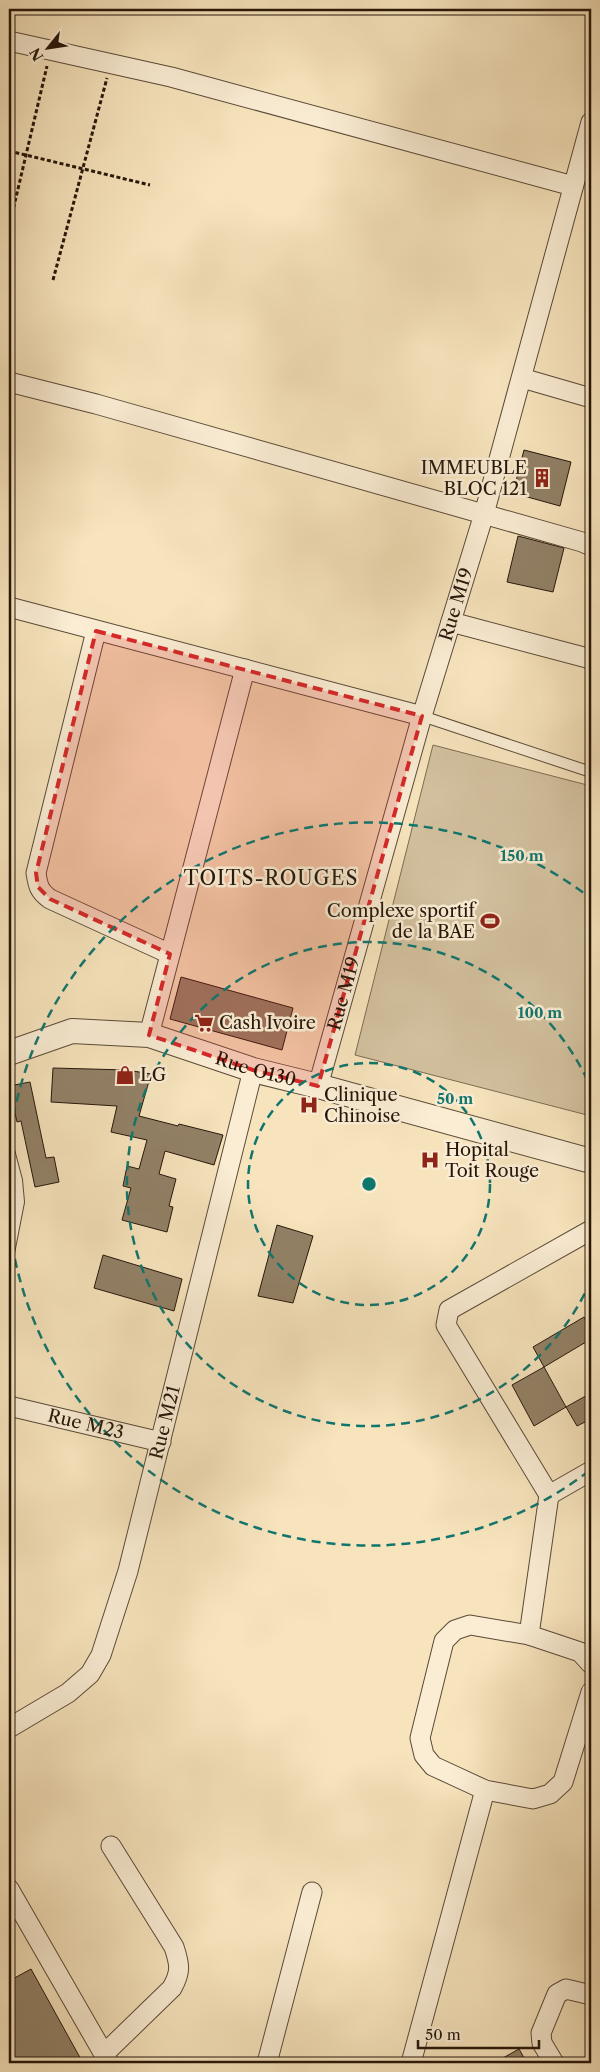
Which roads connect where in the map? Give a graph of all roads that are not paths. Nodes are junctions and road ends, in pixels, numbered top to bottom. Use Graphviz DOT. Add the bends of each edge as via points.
graph roads {
  1 [pos="9,41"];
  2 [pos="591,122"];
  3 [pos="587,156"];
  4 [pos="573,186"];
  5 [pos="522,378"];
  6 [pos="9,382"];
  7 [pos="591,398"];
  8 [pos="484,514"];
  9 [pos="591,546"];
  10 [pos="9,607"];
  11 [pos="451,622"];
  12 [pos="96,631"];
  13 [pos="591,659"];
  14 [pos="245,670"];
  15 [pos="422,716"];
  16 [pos="591,772"];
  17 [pos="170,954"];
  18 [pos="149,1034"];
  19 [pos="9,1053"];
  20 [pos="252,1070"];
  21 [pos="318,1086"];
  22 [pos="9,1150"];
  23 [pos="591,1161"];
  24 [pos="591,1230"];
  25 [pos="9,1253"];
  26 [pos="9,1406"];
  27 [pos="161,1442"];
  28 [pos="591,1471"];
  29 [pos="549,1495"];
  30 [pos="529,1634"];
  31 [pos="591,1664"];
  32 [pos="591,1692"];
  33 [pos="9,1728"];
  34 [pos="485,1790"];
  35 [pos="111,1846"];
  36 [pos="9,1889"];
  37 [pos="312,1892"];
  38 [pos="591,1995"];
  39 [pos="107,2059"];
  40 [pos="267,2063"];
  41 [pos="411,2063"];
  42 [pos="554,2063"];
  1 -- 4 [label="street" via="236,94"];
  2 -- 3 [label="street, Rue M19"];
  3 -- 4 [label="street, Rue M19"];
  4 -- 5 [label="street, Rue M19"];
  5 -- 7 [label="street"];
  5 -- 8 [label="street, Rue M19"];
  6 -- 8 [label="street"];
  8 -- 9 [label="street"];
  8 -- 11 [label="street, Rue M19"];
  10 -- 12 [label="street"];
  11 -- 13 [label="street"];
  11 -- 15 [label="street, Rue M19"];
  12 -- 14 [label="street"];
  12 -- 17 [label="street" via="36,873 38,887 50,899"];
  14 -- 15 [label="street"];
  14 -- 17 [label="street"];
  15 -- 16 [label="lane"];
  15 -- 21 [label="street, Rue M19"];
  17 -- 18 [label="street"];
  18 -- 19 [label="street, Rue O130" via="72,1031"];
  18 -- 20 [label="street, Rue O130"];
  20 -- 21 [label="street, Rue O130"];
  20 -- 27 [label="street, Rue M21"];
  21 -- 23 [label="street, Rue O130"];
  22 -- 25 [label="lane" via="19,1202"];
  24 -- 29 [label="street" via="449,1310 446,1325"];
  26 -- 27 [label="street, Rue M23"];
  27 -- 33 [label="street, Rue M21" via="128,1571 102,1655 90,1674 68,1693"];
  28 -- 29 [label="street"];
  29 -- 30 [label="street"];
  30 -- 31 [label="street" via="580,1652"];
  30 -- 34 [label="street" via="470,1625 455,1630 444,1641 420,1738 424,1755 433,1766"];
  32 -- 34 [label="street" via="563,1782 550,1794 534,1799"];
  34 -- 41 [label="street"];
  35 -- 39 [label="street" via="174,1947 179,1976 172,1988"];
  36 -- 39 [label="street"];
  37 -- 40 [label="street"];
  38 -- 42 [label="street" via="566,1989 556,1994 541,2033 542,2043"];
}
